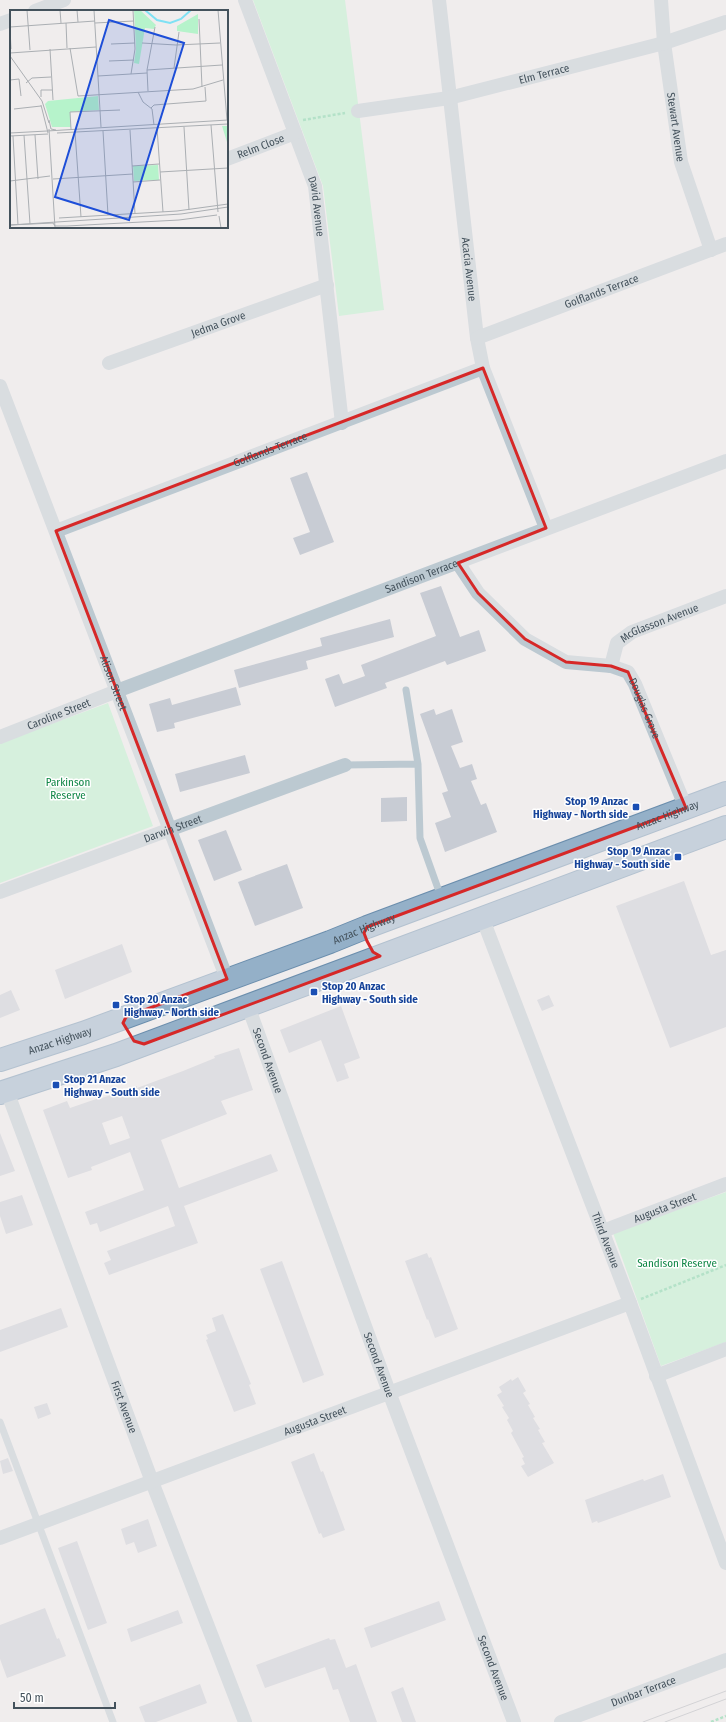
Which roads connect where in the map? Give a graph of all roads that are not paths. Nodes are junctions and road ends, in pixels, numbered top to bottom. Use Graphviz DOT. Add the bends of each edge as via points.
graph roads {
  1 [pos="64,0"];
  2 [pos="245,0"];
  3 [pos="439,0"];
  4 [pos="661,0"];
  5 [pos="38,10"];
  6 [pos="10,20"];
  7 [pos="726,22"];
  8 [pos="0,24"];
  9 [pos="664,43"];
  10 [pos="449,98"];
  11 [pos="358,111"];
  12 [pos="293,128"];
  13 [pos="228,159"];
  14 [pos="726,244"];
  15 [pos="711,250"];
  16 [pos="327,285"];
  17 [pos="477,338"];
  18 [pos="109,363"];
  19 [pos="484,368"];
  20 [pos="0,386"];
  21 [pos="342,423"];
  22 [pos="726,461"];
  23 [pos="546,528"];
  24 [pos="56,531"];
  25 [pos="458,563"];
  26 [pos="726,596"];
  27 [pos="611,666"];
  28 [pos="406,690"];
  29 [pos="117,691"];
  30 [pos="0,737"];
  31 [pos="418,764"];
  32 [pos="345,765"];
  33 [pos="726,793"];
  34 [pos="686,808"];
  35 [pos="170,829"];
  36 [pos="724,833"];
  37 [pos="0,892"];
  38 [pos="442,899"];
  39 [pos="482,918"];
  40 [pos="367,927"];
  41 [pos="330,942"];
  42 [pos="380,956"];
  43 [pos="355,966"];
  44 [pos="227,979"];
  45 [pos="248,1006"];
  46 [pos="126,1017"];
  47 [pos="83,1033"];
  48 [pos="144,1044"];
  49 [pos="116,1055"];
  50 [pos="0,1060"];
  51 [pos="4,1092"];
  52 [pos="726,1184"];
  53 [pos="603,1231"];
  54 [pos="630,1303"];
  55 [pos="726,1349"];
  56 [pos="656,1376"];
  57 [pos="389,1392"];
  58 [pos="0,1422"];
  59 [pos="152,1481"];
  60 [pos="38,1523"];
  61 [pos="0,1538"];
  62 [pos="726,1563"];
  63 [pos="726,1660"];
  64 [pos="113,1722"];
  65 [pos="245,1722"];
  66 [pos="514,1722"];
  67 [pos="561,1722"];
  1 -- 5 [label="street"];
  2 -- 12 [label="street, David Avenue"];
  3 -- 10 [label="street, Acacia Avenue"];
  4 -- 9 [label="street, Stewart Avenue"];
  6 -- 8 [label="street"];
  7 -- 9 [label="street, Elm Terrace"];
  9 -- 10 [label="street, Elm Terrace"];
  9 -- 15 [label="street, Stewart Avenue" via="681,162"];
  10 -- 11 [label="street, Elm Terrace"];
  10 -- 17 [label="street, Acacia Avenue"];
  12 -- 13 [label="street, Relm Close"];
  12 -- 16 [label="street, David Avenue" via="315,186"];
  14 -- 15 [label="street, Golflands Terrace"];
  15 -- 17 [label="street, Golflands Terrace"];
  16 -- 18 [label="street, Jedma Grove"];
  16 -- 21 [label="street, David Avenue"];
  17 -- 19 [label="street, Acacia Avenue"];
  19 -- 21 [label="street, Golflands Terrace"];
  19 -- 23 [label="street, Acacia Avenue"];
  20 -- 24 [label="street, Alison Street"];
  21 -- 24 [label="street, Golflands Terrace"];
  22 -- 23 [label="street, Sandison Terrace"];
  23 -- 25 [label="street, Sandison Terrace"];
  24 -- 29 [label="street, Alison Street"];
  25 -- 27 [label="street, Douglas Grove" via="478,593 525,639 566,662"];
  25 -- 29 [label="street, Sandison Terrace"];
  26 -- 27 [label="street, McGlasson Avenue" via="632,632 617,643"];
  27 -- 34 [label="street, Douglas Grove" via="628,672 635,684"];
  28 -- 31 [label="lane"];
  29 -- 30 [label="street, Caroline Street"];
  29 -- 35 [label="street, Alison Street"];
  31 -- 32 [label="lane"];
  31 -- 38 [label="lane" via="420,838"];
  32 -- 35 [label="street, Darwin Street"];
  33 -- 34 [label="highway, Anzac Highway"];
  34 -- 38 [label="highway, Anzac Highway"];
  35 -- 37 [label="street, Darwin Street"];
  35 -- 44 [label="street, Alison Street"];
  36 -- 39 [label="highway"];
  38 -- 40 [label="highway, Anzac Highway"];
  39 -- 42 [label="highway"];
  39 -- 53 [label="street, Third Avenue"];
  40 -- 41 [label="highway, Anzac Highway"];
  40 -- 42 [label="highway" via="364,933 367,941 373,952"];
  41 -- 43 [label="highway" via="348,945 352,950"];
  41 -- 44 [label="highway, Anzac Highway"];
  42 -- 43 [label="highway"];
  43 -- 45 [label="highway"];
  44 -- 46 [label="highway, Anzac Highway"];
  45 -- 48 [label="highway"];
  45 -- 57 [label="street, Second Avenue"];
  46 -- 47 [label="highway, Anzac Highway"];
  46 -- 48 [label="highway" via="123,1023 128,1033 134,1041"];
  47 -- 49 [label="highway" via="97,1032 107,1035 116,1047"];
  47 -- 50 [label="highway, Anzac Highway"];
  48 -- 49 [label="highway"];
  49 -- 51 [label="highway"];
  51 -- 59 [label="street, First Avenue"];
  52 -- 53 [label="street, Augusta Street"];
  53 -- 54 [label="street, Third Avenue"];
  54 -- 56 [label="street, Third Avenue"];
  54 -- 57 [label="street, Augusta Street"];
  55 -- 56 [label="street"];
  56 -- 62 [label="street, Third Avenue"];
  57 -- 59 [label="street, Augusta Street"];
  57 -- 66 [label="street, Second Avenue"];
  58 -- 60 [label="lane"];
  59 -- 60 [label="street, Augusta Street"];
  59 -- 65 [label="street, First Avenue"];
  60 -- 61 [label="street, Augusta Street"];
  60 -- 64 [label="lane"];
  63 -- 67 [label="street, Dunbar Terrace"];
}
